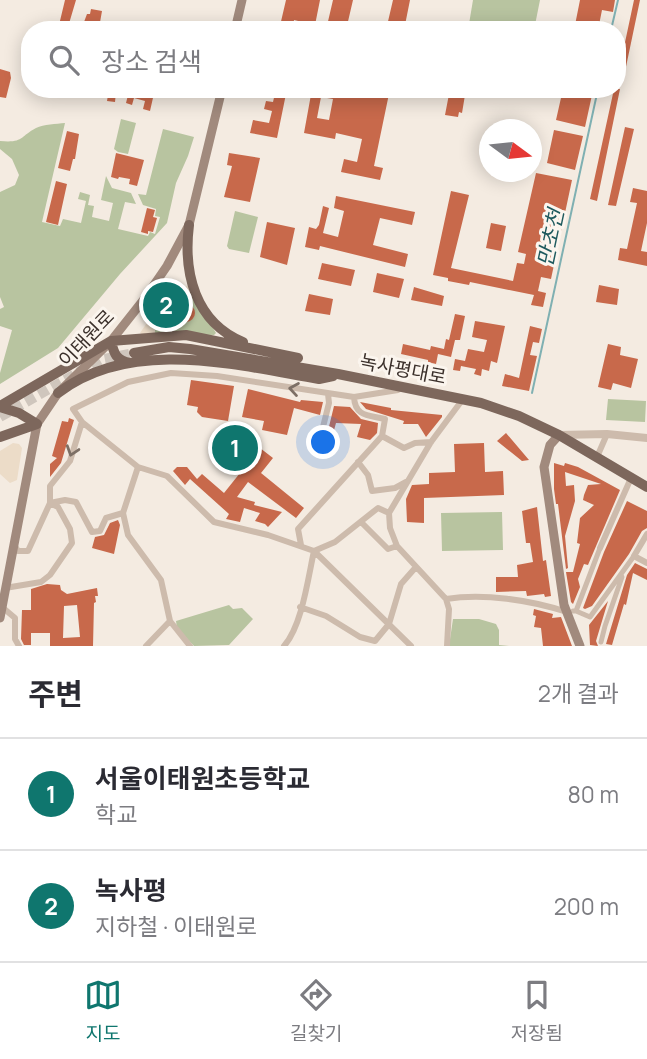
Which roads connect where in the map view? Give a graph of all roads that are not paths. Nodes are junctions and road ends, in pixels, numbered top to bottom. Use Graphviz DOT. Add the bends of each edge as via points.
graph roads {
  1 [pos="242,0"];
  2 [pos="237,21"];
  3 [pos="220,98"];
  4 [pos="189,225"];
  5 [pos="111,341"];
  6 [pos="133,358"];
  7 [pos="298,358"];
  8 [pos="338,374"];
  9 [pos="410,388"];
  10 [pos="58,393"];
  11 [pos="328,394"];
  12 [pos="354,397"];
  13 [pos="463,399"];
  14 [pos="0,406"];
  15 [pos="82,422"];
  16 [pos="37,424"];
  17 [pos="607,434"];
  18 [pos="559,435"];
  19 [pos="382,436"];
  20 [pos="0,437"];
  21 [pos="647,438"];
  22 [pos="320,439"];
  23 [pos="430,442"];
  24 [pos="597,457"];
  25 [pos="358,462"];
  26 [pos="138,467"];
  27 [pos="631,478"];
  28 [pos="408,481"];
  29 [pos="647,487"];
  30 [pos="50,503"];
  31 [pos="123,513"];
  32 [pos="389,513"];
  33 [pos="361,522"];
  34 [pos="647,534"];
  35 [pos="13,544"];
  36 [pos="301,545"];
  37 [pos="397,546"];
  38 [pos="600,548"];
  39 [pos="314,551"];
  40 [pos="634,555"];
  41 [pos="647,563"];
  42 [pos="416,567"];
  43 [pos="621,575"];
  44 [pos="5,588"];
  45 [pos="446,600"];
  46 [pos="1,607"];
  47 [pos="300,607"];
  48 [pos="571,612"];
  49 [pos="0,618"];
  50 [pos="170,621"];
  51 [pos="389,624"];
  52 [pos="601,642"];
  53 [pos="378,644"];
  54 [pos="19,646"];
  55 [pos="146,646"];
  56 [pos="190,646"];
  57 [pos="284,646"];
  58 [pos="411,646"];
  59 [pos="446,646"];
  60 [pos="580,646"];
  1 -- 2 [label="main road"];
  3 -- 4 [label="main road, 이태원로"];
  4 -- 5 [label="main road, 이태원로" via="160,277"];
  4 -- 7 [label="main road" via="190,279 210,319 240,341"];
  5 -- 6 [label="main road" via="120,361"];
  5 -- 7 [label="main road" via="186,335"];
  5 -- 10 [label="main road, 이태원로"];
  5 -- 14 [label="main road"];
  6 -- 8 [label="main road" via="215,362 319,379"];
  6 -- 10 [label="main road" via="76,379"];
  7 -- 8 [label="main road"];
  8 -- 9 [label="main road, 녹사평대로"];
  9 -- 12 [label="street"];
  9 -- 13 [label="main road, 녹사평대로"];
  10 -- 16 [label="main road, 이태원로"];
  11 -- 12 [label="street"];
  11 -- 15 [label="street, one-way" via="171,373 128,382 94,397 73,409"];
  11 -- 22 [label="street"];
  12 -- 19 [label="street" via="358,412 385,419"];
  13 -- 18 [label="main road, 녹사평대로" via="508,411"];
  13 -- 23 [label="street"];
  14 -- 16 [label="main road"];
  15 -- 26 [label="street"];
  15 -- 30 [label="street, one-way" via="70,461 50,486"];
  16 -- 20 [label="main road"];
  16 -- 35 [label="main road, 이태원로"];
  17 -- 18 [label="street"];
  17 -- 21 [label="street"];
  17 -- 24 [label="street"];
  18 -- 24 [label="main road, 녹사평대로"];
  18 -- 48 [label="main road" via="550,445 544,467"];
  19 -- 23 [label="street" via="404,448"];
  19 -- 25 [label="street"];
  23 -- 28 [label="street"];
  24 -- 27 [label="main road, 녹사평대로"];
  25 -- 28 [label="street" via="372,491"];
  25 -- 36 [label="street" via="298,529"];
  26 -- 31 [label="street"];
  26 -- 36 [label="street" via="167,476 214,522"];
  27 -- 29 [label="main road, 녹사평대로"];
  27 -- 38 [label="street"];
  28 -- 32 [label="street"];
  30 -- 31 [label="street" via="76,502 92,532 100,531 106,518"];
  30 -- 35 [label="street" via="28,551 18,551"];
  30 -- 44 [label="street" via="58,507 72,543 41,582"];
  31 -- 50 [label="street" via="128,535 161,580"];
  32 -- 33 [label="street" via="378,508"];
  32 -- 37 [label="street"];
  33 -- 37 [label="street" via="388,550"];
  33 -- 39 [label="street"];
  34 -- 40 [label="street"];
  35 -- 44 [label="main road, 이태원로"];
  36 -- 39 [label="street"];
  37 -- 42 [label="street"];
  38 -- 48 [label="street"];
  39 -- 47 [label="street"];
  39 -- 51 [label="street"];
  40 -- 41 [label="street"];
  40 -- 43 [label="street"];
  42 -- 45 [label="street"];
  42 -- 51 [label="street" via="401,584"];
  43 -- 48 [label="street" via="590,617"];
  43 -- 52 [label="street"];
  44 -- 46 [label="main road, 이태원로"];
  45 -- 48 [label="street" via="513,600"];
  45 -- 59 [label="street"];
  46 -- 49 [label="main road, 이태원로"];
  46 -- 54 [label="street" via="15,618"];
  47 -- 53 [label="street"];
  47 -- 57 [label="street"];
  48 -- 60 [label="main road"];
  50 -- 55 [label="street"];
  50 -- 56 [label="street"];
  51 -- 53 [label="street"];
  51 -- 58 [label="street"];
}
